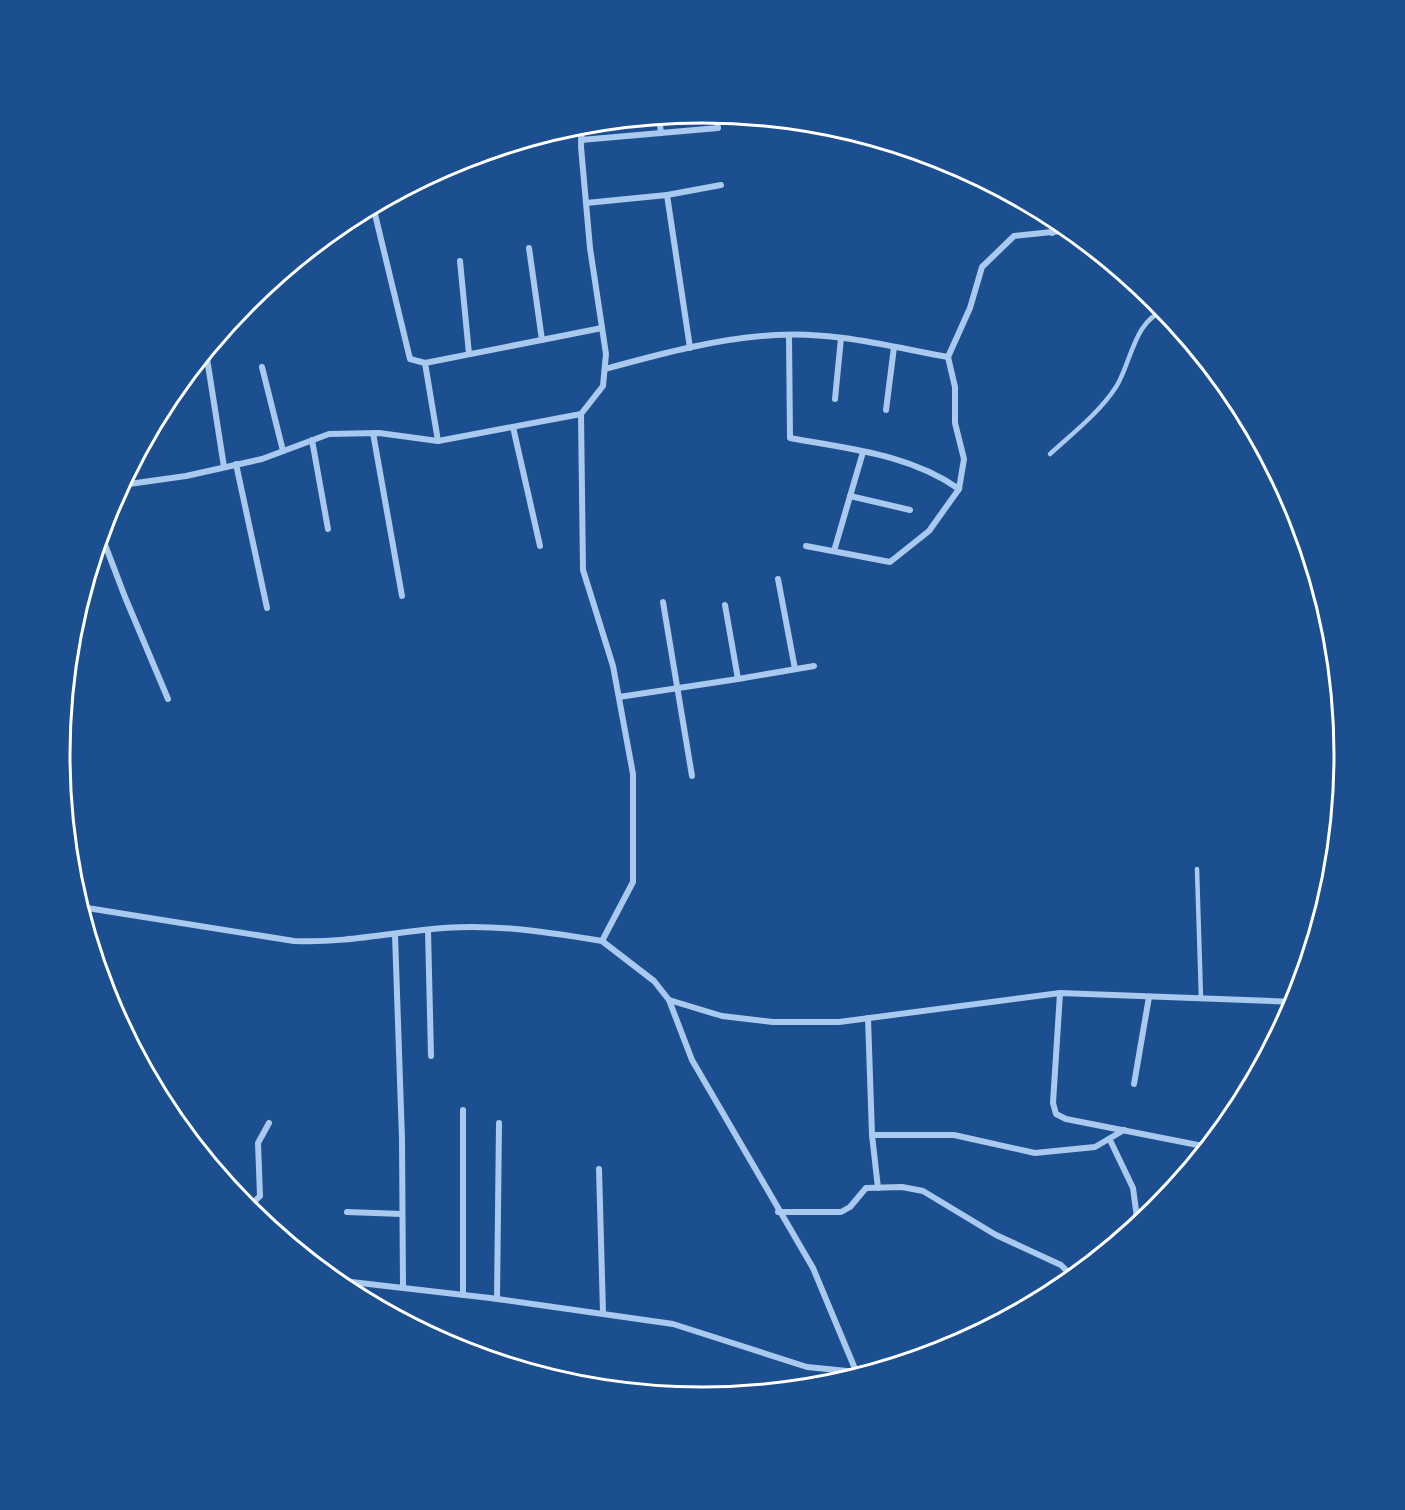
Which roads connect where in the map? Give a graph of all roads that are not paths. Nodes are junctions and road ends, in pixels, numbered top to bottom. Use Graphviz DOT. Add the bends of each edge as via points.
graph roads {
  1 [pos="717,123"];
  2 [pos="660,124"];
  3 [pos="661,133"];
  4 [pos="582,134"];
  5 [pos="582,140"];
  6 [pos="720,185"];
  7 [pos="667,195"];
  8 [pos="586,203"];
  9 [pos="375,215"];
  10 [pos="1052,229"];
  11 [pos="1052,232"];
  12 [pos="1056,232"];
  13 [pos="528,248"];
  14 [pos="460,261"];
  15 [pos="1156,315"];
  16 [pos="602,328"];
  17 [pos="789,335"];
  18 [pos="841,338"];
  19 [pos="542,340"];
  20 [pos="894,347"];
  21 [pos="690,348"];
  22 [pos="470,354"];
  23 [pos="948,357"];
  24 [pos="208,362"];
  25 [pos="425,363"];
  26 [pos="262,368"];
  27 [pos="604,369"];
  28 [pos="835,399"];
  29 [pos="886,410"];
  30 [pos="581,414"];
  31 [pos="513,427"];
  32 [pos="373,433"];
  33 [pos="312,440"];
  34 [pos="438,441"];
  35 [pos="283,451"];
  36 [pos="863,452"];
  37 [pos="1050,454"];
  38 [pos="237,464"];
  39 [pos="224,467"];
  40 [pos="132,483"];
  41 [pos="959,489"];
  42 [pos="850,496"];
  43 [pos="910,510"];
  44 [pos="328,529"];
  45 [pos="106,546"];
  46 [pos="540,546"];
  47 [pos="806,546"];
  48 [pos="834,551"];
  49 [pos="778,579"];
  50 [pos="402,596"];
  51 [pos="663,602"];
  52 [pos="725,605"];
  53 [pos="267,608"];
  54 [pos="814,666"];
  55 [pos="795,669"];
  56 [pos="738,679"];
  57 [pos="678,688"];
  58 [pos="619,697"];
  59 [pos="168,699"];
  60 [pos="692,776"];
  61 [pos="1197,869"];
  62 [pos="90,908"];
  63 [pos="428,930"];
  64 [pos="395,935"];
  65 [pos="602,941"];
  66 [pos="1060,993"];
  67 [pos="1149,997"];
  68 [pos="1201,998"];
  69 [pos="669,1000"];
  70 [pos="1284,1001"];
  71 [pos="868,1018"];
  72 [pos="431,1056"];
  73 [pos="1134,1084"];
  74 [pos="463,1110"];
  75 [pos="269,1123"];
  76 [pos="499,1123"];
  77 [pos="1124,1130"];
  78 [pos="872,1135"];
  79 [pos="1110,1140"];
  80 [pos="1200,1145"];
  81 [pos="599,1169"];
  82 [pos="878,1188"];
  83 [pos="255,1201"];
  84 [pos="347,1212"];
  85 [pos="778,1212"];
  86 [pos="402,1214"];
  87 [pos="1136,1214"];
  88 [pos="1067,1271"];
  89 [pos="354,1282"];
  90 [pos="403,1287"];
  91 [pos="463,1295"];
  92 [pos="497,1299"];
  93 [pos="603,1313"];
  94 [pos="855,1368"];
  95 [pos="840,1372"];
  1 -- 3 [label="street" via="718,128"];
  2 -- 3 [label="street"];
  3 -- 5 [label="street"];
  4 -- 5 [label="street"];
  5 -- 8 [label="street"];
  6 -- 7 [label="street"];
  7 -- 8 [label="street"];
  7 -- 21 [label="street"];
  8 -- 16 [label="street"];
  9 -- 25 [label="street" via="406,352 410,359"];
  10 -- 11 [label="street"];
  11 -- 12 [label="street"];
  11 -- 23 [label="street" via="1014,236 982,267 970,308"];
  13 -- 19 [label="street"];
  14 -- 22 [label="street"];
  15 -- 37 [label="lane" via="1142,330 1117,386 1106,401"];
  16 -- 19 [label="street"];
  16 -- 27 [label="street"];
  17 -- 18 [label="street"];
  17 -- 21 [label="street"];
  17 -- 36 [label="street" via="790,438"];
  18 -- 20 [label="street"];
  18 -- 28 [label="street"];
  19 -- 22 [label="street"];
  20 -- 23 [label="street"];
  20 -- 29 [label="street"];
  21 -- 27 [label="street"];
  22 -- 25 [label="street"];
  23 -- 41 [label="street" via="963,459"];
  24 -- 39 [label="street"];
  25 -- 34 [label="street"];
  26 -- 35 [label="street"];
  27 -- 30 [label="street" via="603,386"];
  30 -- 31 [label="street"];
  30 -- 58 [label="street" via="583,570"];
  31 -- 34 [label="street"];
  31 -- 46 [label="street"];
  32 -- 33 [label="street" via="329,434"];
  32 -- 34 [label="street"];
  32 -- 50 [label="street"];
  33 -- 35 [label="street"];
  33 -- 44 [label="street"];
  35 -- 38 [label="street"];
  36 -- 41 [label="street" via="890,455"];
  36 -- 42 [label="street"];
  38 -- 39 [label="street"];
  38 -- 53 [label="street"];
  39 -- 40 [label="street"];
  41 -- 48 [label="street" via="929,531 890,562"];
  42 -- 43 [label="street"];
  42 -- 48 [label="street"];
  45 -- 59 [label="street"];
  47 -- 48 [label="street"];
  49 -- 55 [label="street"];
  51 -- 57 [label="street"];
  52 -- 56 [label="street"];
  54 -- 55 [label="street"];
  55 -- 56 [label="street"];
  56 -- 57 [label="street"];
  57 -- 58 [label="street"];
  57 -- 60 [label="street"];
  58 -- 65 [label="street" via="633,774 633,882"];
  61 -- 68 [label="lane"];
  62 -- 64 [label="street" via="294,941"];
  63 -- 64 [label="street"];
  63 -- 65 [label="street" via="533,929"];
  63 -- 72 [label="street"];
  64 -- 86 [label="street"];
  65 -- 69 [label="street" via="654,981"];
  66 -- 67 [label="street"];
  66 -- 71 [label="street"];
  66 -- 77 [label="street" via="1053,1103 1056,1114"];
  67 -- 68 [label="street"];
  67 -- 73 [label="street"];
  68 -- 70 [label="street"];
  69 -- 71 [label="street" via="722,1016 773,1022"];
  69 -- 85 [label="street" via="692,1060"];
  71 -- 78 [label="street"];
  74 -- 91 [label="street"];
  75 -- 83 [label="street" via="258,1143 260,1196"];
  76 -- 92 [label="street"];
  77 -- 79 [label="street"];
  77 -- 80 [label="street"];
  78 -- 79 [label="street" via="954,1135 1035,1153 1095,1147"];
  78 -- 82 [label="street"];
  79 -- 87 [label="street" via="1133,1188"];
  81 -- 93 [label="street"];
  82 -- 85 [label="street" via="861,1190 846,1211"];
  82 -- 88 [label="street" via="922,1191"];
  84 -- 86 [label="street"];
  85 -- 94 [label="street" via="813,1268"];
  86 -- 90 [label="street"];
  89 -- 90 [label="street"];
  90 -- 91 [label="street"];
  91 -- 92 [label="street"];
  92 -- 93 [label="street"];
  93 -- 95 [label="street" via="673,1324 807,1367"];
}
